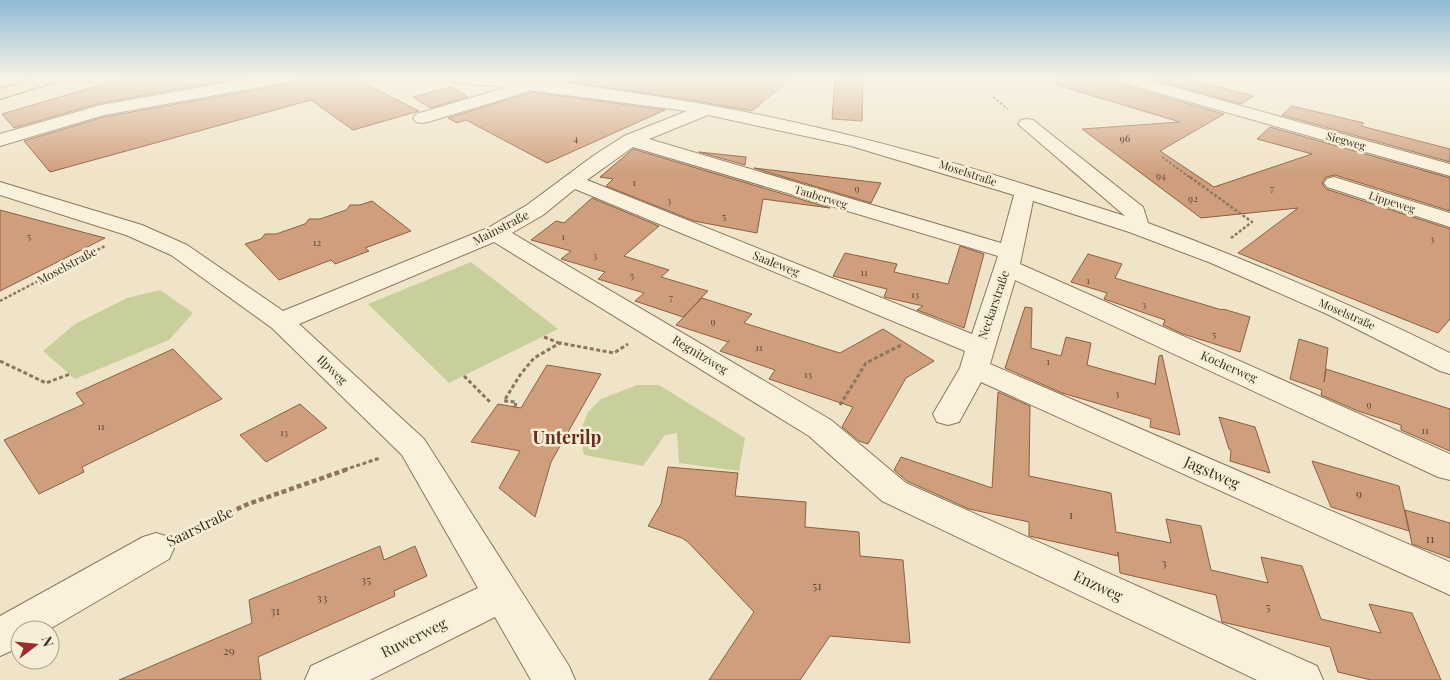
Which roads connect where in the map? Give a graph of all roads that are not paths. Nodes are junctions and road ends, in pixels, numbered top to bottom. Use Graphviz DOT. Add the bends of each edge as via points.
graph roads {
  1 [pos="102,110"];
  2 [pos="450,110"];
  3 [pos="707,110"];
  4 [pos="1235,110"];
  5 [pos="422,118"];
  6 [pos="1027,124"];
  7 [pos="0,140"];
  8 [pos="631,140"];
  9 [pos="1450,170"];
  10 [pos="572,181"];
  11 [pos="1334,183"];
  12 [pos="0,188"];
  13 [pos="1024,191"];
  14 [pos="1450,220"];
  15 [pos="1138,228"];
  16 [pos="496,233"];
  17 [pos="1009,260"];
  18 [pos="281,322"];
  19 [pos="977,358"];
  20 [pos="1450,365"];
  21 [pos="948,414"];
  22 [pos="1450,468"];
  23 [pos="894,492"];
  24 [pos="156,548"];
  25 [pos="1450,579"];
  26 [pos="502,595"];
  27 [pos="0,637"];
  28 [pos="326,680"];
  29 [pos="554,680"];
  30 [pos="1302,680"];
  1 -- 7 [label="street"];
  2 -- 5 [label="street"];
  3 -- 8 [label="street, Mainstraße"];
  3 -- 13 [label="street, Moselstraße" via="816,131 909,155"];
  4 -- 9 [label="street, Siegweg"];
  6 -- 15 [label="street" via="1135,212"];
  8 -- 10 [label="street, Mainstraße"];
  8 -- 17 [label="street, Tauberweg"];
  10 -- 16 [label="street, Mainstraße" via="535,210"];
  10 -- 19 [label="street, Saaleweg" via="934,329"];
  11 -- 14 [label="street, Lippeweg"];
  12 -- 18 [label="street, Ilpweg" via="134,230 179,250"];
  13 -- 15 [label="street, Moselstraße"];
  13 -- 17 [label="street, Neckarstraße"];
  15 -- 20 [label="street, Moselstraße" via="1208,254 1372,325"];
  16 -- 18 [label="street, Mainstraße"];
  16 -- 23 [label="street, Regnitzweg" via="824,431"];
  17 -- 19 [label="street, Neckarstraße"];
  17 -- 22 [label="street, Kocherweg"];
  18 -- 26 [label="street, Ilpweg" via="412,447"];
  19 -- 21 [label="street, Neckarstraße"];
  19 -- 25 [label="street, Jagstweg"];
  23 -- 30 [label="street, Enzweg"];
  24 -- 27 [label="street, Saarstraße"];
  26 -- 28 [label="street, Ruwerweg"];
  26 -- 29 [label="street, Ilpweg"];
}
